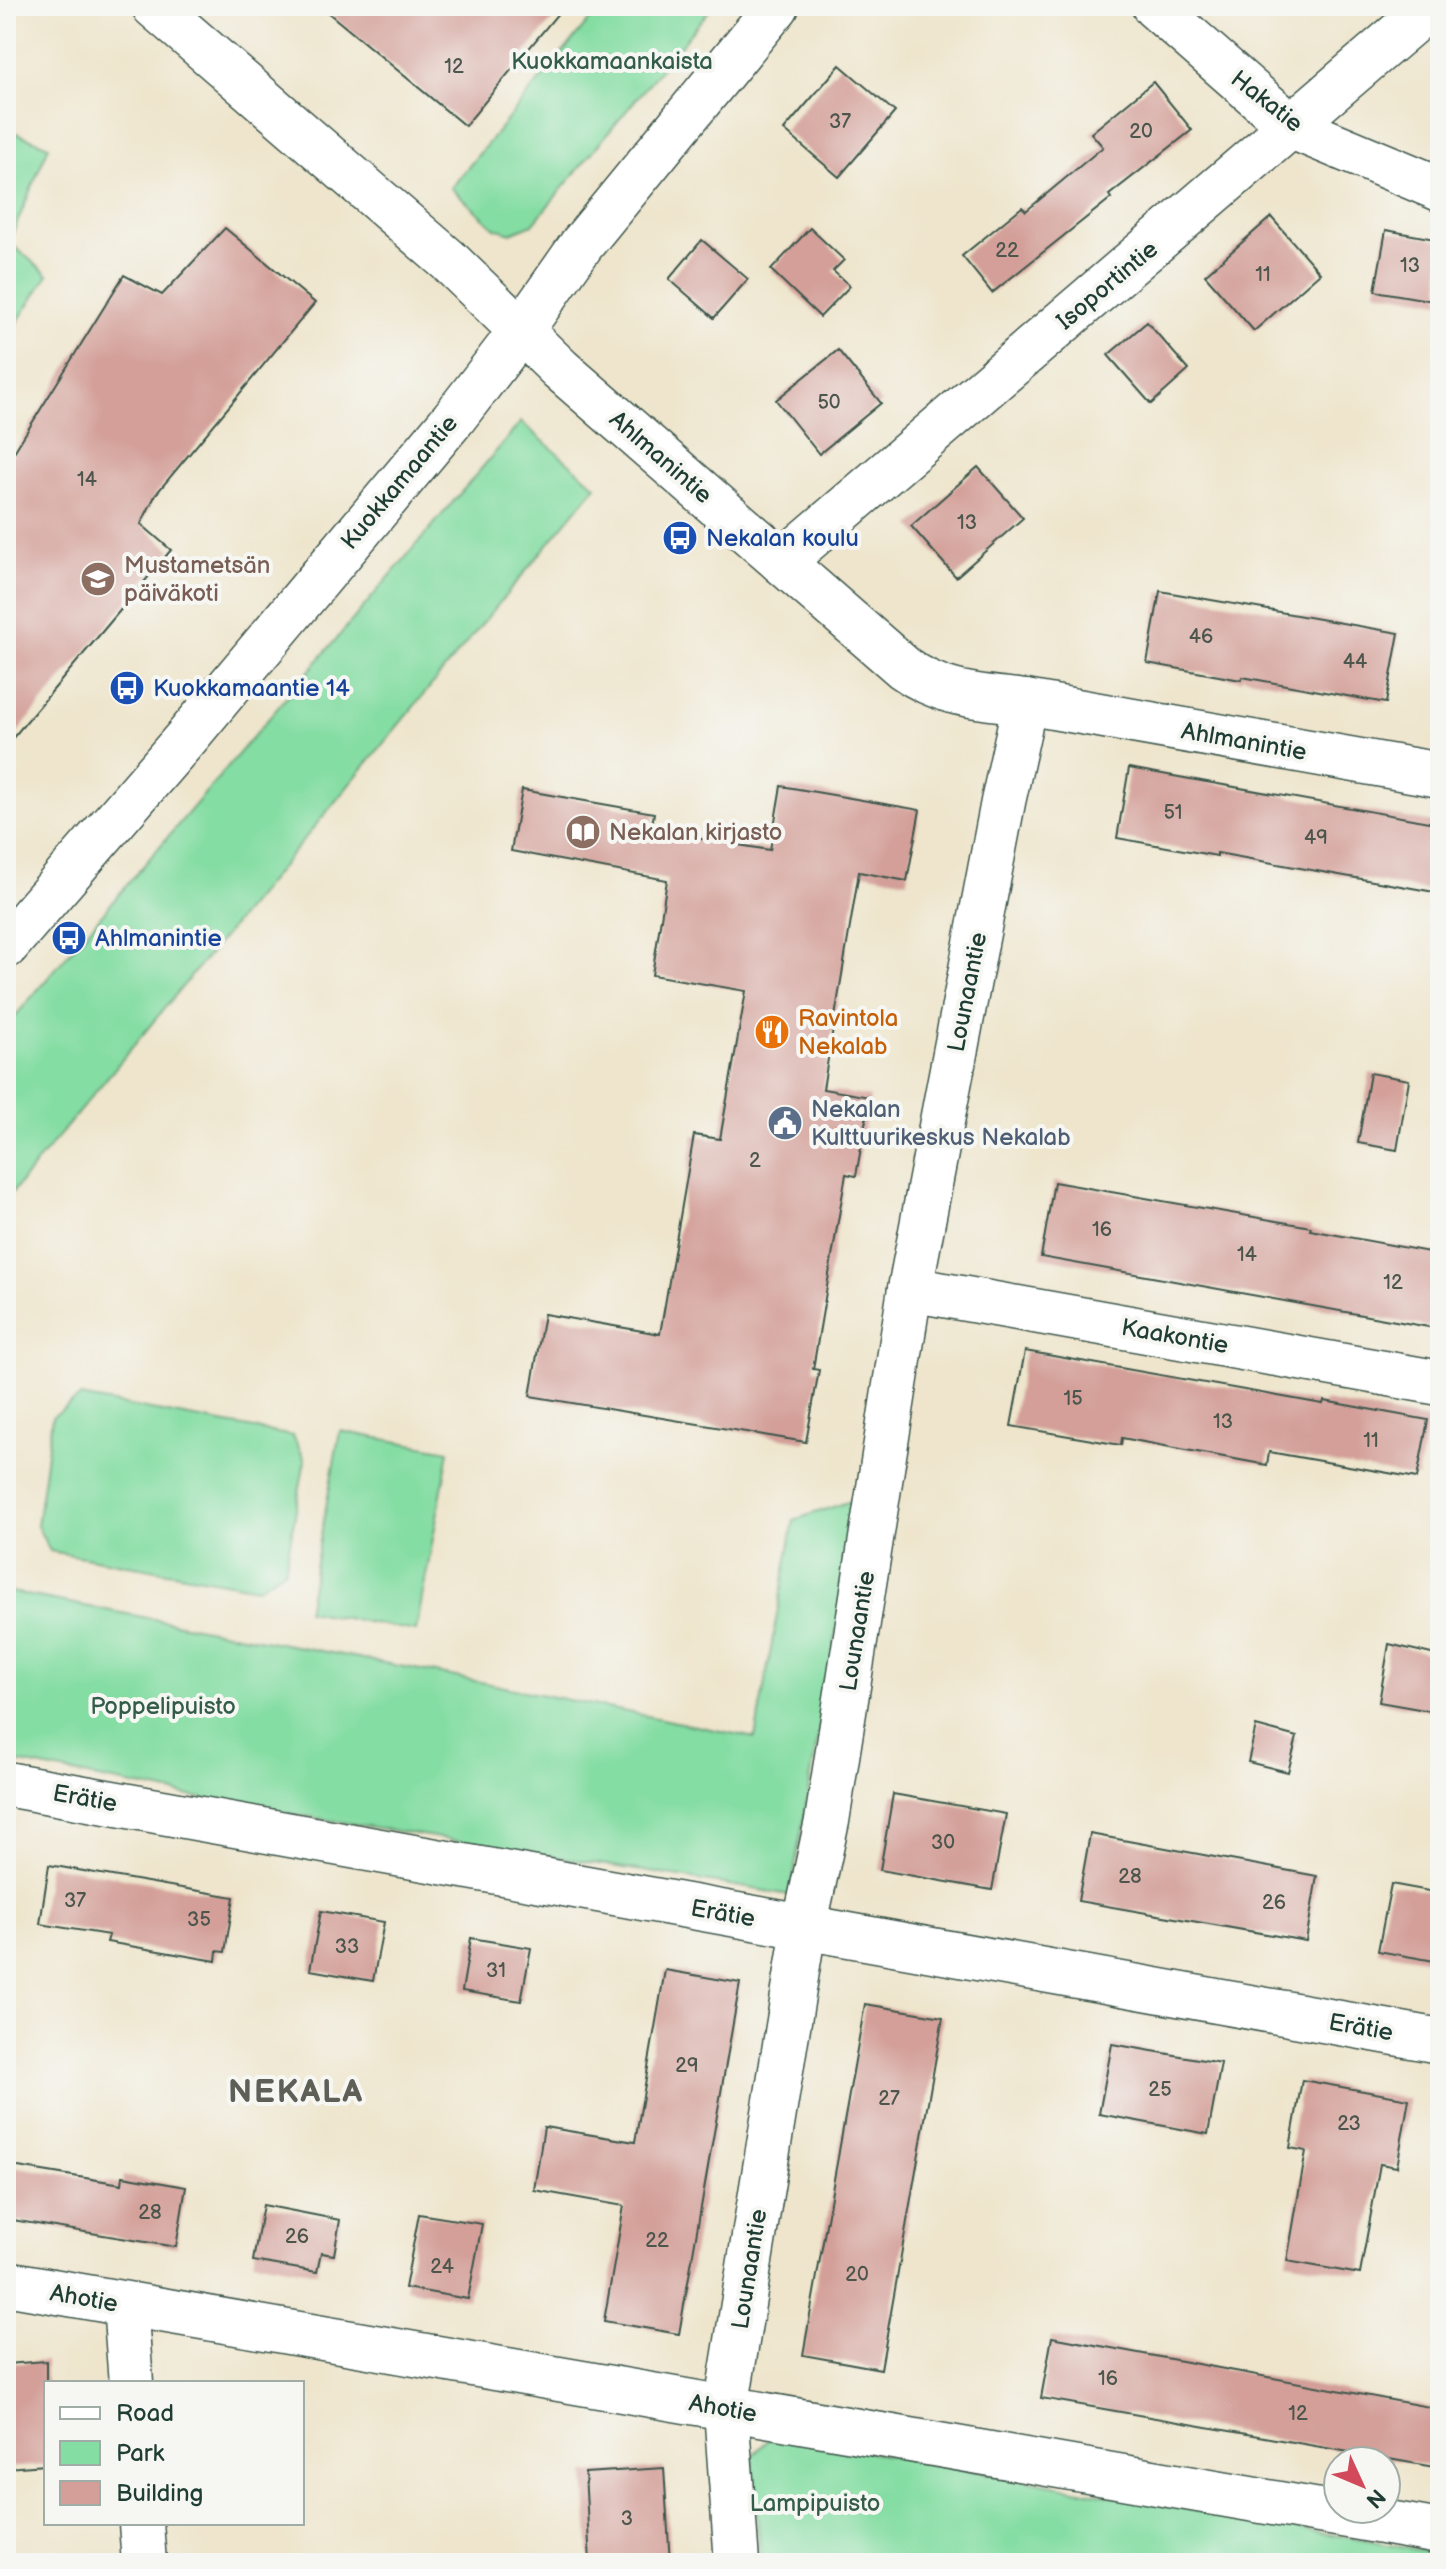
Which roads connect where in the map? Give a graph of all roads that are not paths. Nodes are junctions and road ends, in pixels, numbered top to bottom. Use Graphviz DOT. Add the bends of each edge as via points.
graph roads {
  1 [pos="154,6"];
  2 [pos="777,6"];
  3 [pos="1154,6"];
  4 [pos="1431,6"];
  5 [pos="1292,127"];
  6 [pos="1440,189"];
  7 [pos="521,331"];
  8 [pos="782,562"];
  9 [pos="1025,702"];
  10 [pos="1440,775"];
  11 [pos="6,946"];
  12 [pos="910,1289"];
  13 [pos="1440,1383"];
  14 [pos="6,1784"];
  15 [pos="804,1928"];
  16 [pos="1440,2041"];
  17 [pos="6,2283"];
  18 [pos="125,2305"];
  19 [pos="131,2381"];
  20 [pos="726,2409"];
  21 [pos="141,2525"];
  22 [pos="1440,2532"];
  23 [pos="144,2563"];
  24 [pos="737,2563"];
  1 -- 7 [label="street, Ahlmanintie" via="448,260"];
  2 -- 7 [label="street, Kuokkamaantie" via="582,244"];
  3 -- 5 [label="street, Hakatie"];
  4 -- 5 [label="street, Isoportintie"];
  5 -- 6 [label="street, Hakatie"];
  5 -- 8 [label="street, Isoportintie"];
  7 -- 8 [label="street, Ahlmanintie"];
  7 -- 11 [label="street, Kuokkamaantie" via="187,737"];
  8 -- 9 [label="street, Ahlmanintie" via="921,680 963,694"];
  9 -- 10 [label="street, Ahlmanintie"];
  9 -- 12 [label="street, Lounaantie"];
  12 -- 13 [label="street, Kaakontie"];
  12 -- 15 [label="street, Lounaantie" via="827,1821"];
  14 -- 15 [label="street, Erätie"];
  15 -- 16 [label="street, Erätie"];
  15 -- 20 [label="street, Lounaantie"];
  17 -- 18 [label="street, Ahotie"];
  18 -- 19 [label="street"];
  18 -- 20 [label="street, Ahotie"];
  20 -- 22 [label="street, Ahotie"];
  20 -- 24 [label="street, Lounaantie"];
  21 -- 23 [label="street"];
}
